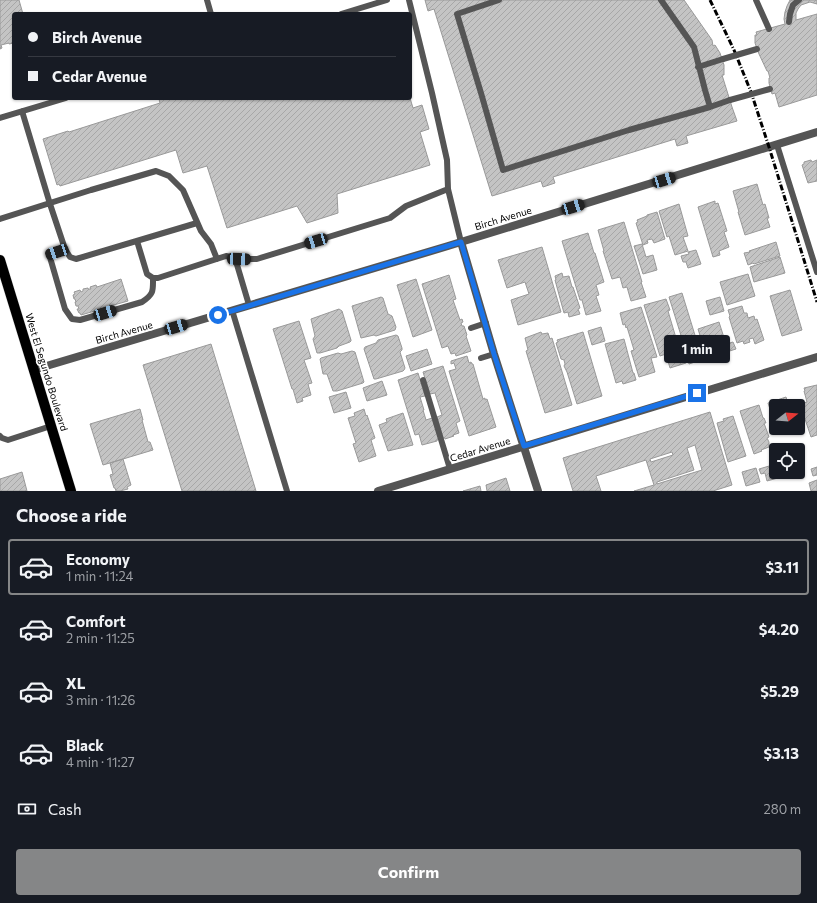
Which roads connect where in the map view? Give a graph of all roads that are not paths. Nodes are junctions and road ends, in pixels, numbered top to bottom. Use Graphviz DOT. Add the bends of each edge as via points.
graph roads {
  1 [pos="207,0"];
  2 [pos="387,0"];
  3 [pos="409,0"];
  4 [pos="499,0"];
  5 [pos="661,0"];
  6 [pos="756,0"];
  7 [pos="799,0"];
  8 [pos="210,12"];
  9 [pos="348,12"];
  10 [pos="412,12"];
  11 [pos="412,12"];
  12 [pos="790,22"];
  13 [pos="769,29"];
  14 [pos="757,50"];
  15 [pos="698,67"];
  16 [pos="770,89"];
  17 [pos="60,100"];
  18 [pos="710,107"];
  19 [pos="22,112"];
  20 [pos="0,118"];
  21 [pos="817,132"];
  22 [pos="777,145"];
  23 [pos="448,189"];
  24 [pos="50,204"];
  25 [pos="0,219"];
  26 [pos="197,223"];
  27 [pos="136,241"];
  28 [pos="461,242"];
  29 [pos="65,249"];
  30 [pos="235,258"];
  31 [pos="217,259"];
  32 [pos="0,260"];
  33 [pos="817,272"];
  34 [pos="153,278"];
  35 [pos="250,305"];
  36 [pos="232,310"];
  37 [pos="486,324"];
  38 [pos="471,328"];
  39 [pos="494,354"];
  40 [pos="817,357"];
  41 [pos="481,358"];
  42 [pos="33,370"];
  43 [pos="423,380"];
  44 [pos="51,426"];
  45 [pos="0,436"];
  46 [pos="524,446"];
  47 [pos="450,469"];
  48 [pos="382,490"];
  49 [pos="71,491"];
  50 [pos="287,491"];
  51 [pos="538,491"];
  1 -- 8 [label="lane"];
  2 -- 9 [label="lane"];
  3 -- 10 [label="lane"];
  4 -- 18 [label="lane" via="457,14 503,170"];
  5 -- 15 [label="lane" via="694,47"];
  6 -- 13 [label="lane"];
  7 -- 12 [label="lane" via="793,5"];
  11 -- 23 [label="lane" via="447,160"];
  14 -- 15 [label="lane, bridge"];
  15 -- 18 [label="lane"];
  16 -- 18 [label="lane, bridge"];
  17 -- 19 [label="lane"];
  19 -- 20 [label="lane"];
  19 -- 24 [label="lane"];
  21 -- 22 [label="street, Birch Avenue"];
  22 -- 28 [label="street, Birch Avenue"];
  22 -- 33 [label="lane"];
  23 -- 28 [label="lane"];
  23 -- 30 [label="lane" via="406,206 390,218 257,260"];
  24 -- 25 [label="lane"];
  24 -- 26 [label="lane" via="156,171 169,176 183,190"];
  24 -- 29 [label="lane"];
  26 -- 27 [label="lane"];
  26 -- 31 [label="lane" via="211,244"];
  27 -- 29 [label="lane" via="76,259 70,257"];
  27 -- 34 [label="lane" via="147,274"];
  28 -- 35 [label="street, Birch Avenue"];
  28 -- 37 [label="street"];
  29 -- 34 [label="lane" via="49,254 65,309 72,319 80,320 142,302 150,297"];
  30 -- 31 [label="lane" via="226,256"];
  30 -- 35 [label="lane"];
  31 -- 34 [label="lane"];
  32 -- 42 [label="main road, West El Segundo Boulevard"];
  35 -- 36 [label="street, Birch Avenue"];
  36 -- 42 [label="street, Birch Avenue"];
  36 -- 50 [label="lane"];
  37 -- 38 [label="lane"];
  37 -- 39 [label="street"];
  39 -- 41 [label="lane"];
  39 -- 46 [label="street"];
  40 -- 46 [label="street, Cedar Avenue"];
  42 -- 44 [label="main road, West El Segundo Boulevard"];
  43 -- 47 [label="lane"];
  44 -- 45 [label="lane" via="8,440"];
  44 -- 49 [label="main road, West El Segundo Boulevard"];
  46 -- 47 [label="street, Cedar Avenue"];
  46 -- 51 [label="street"];
  47 -- 48 [label="street, Cedar Avenue"];
}
